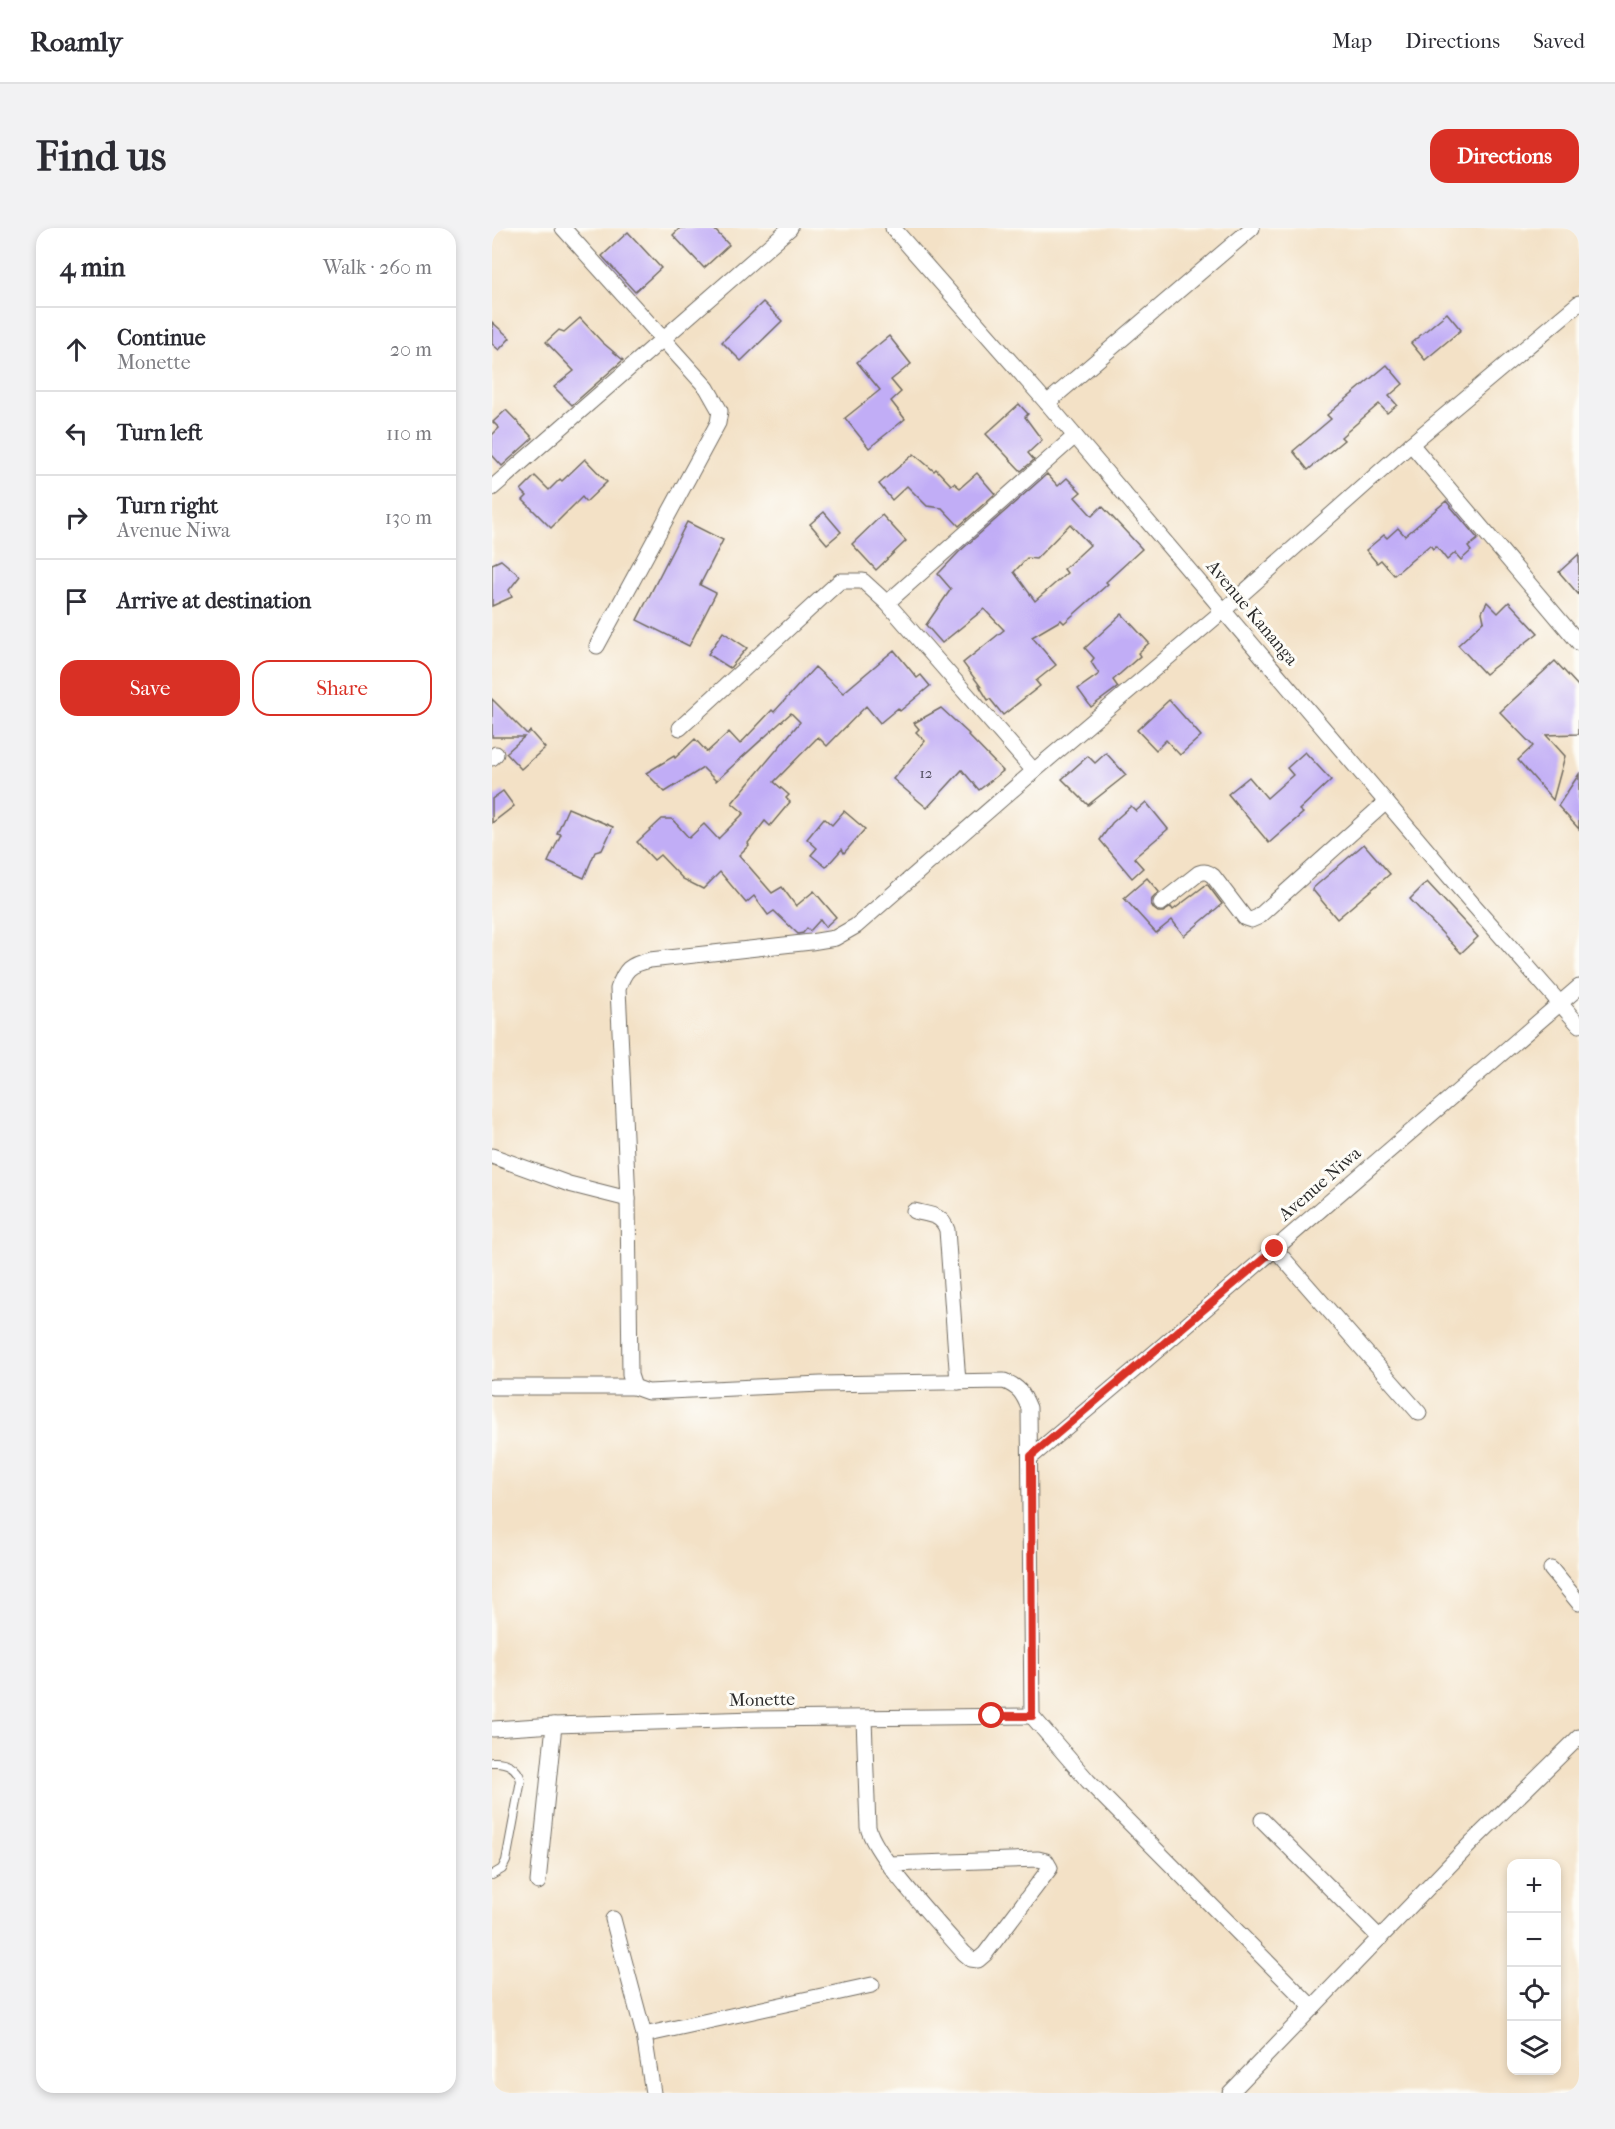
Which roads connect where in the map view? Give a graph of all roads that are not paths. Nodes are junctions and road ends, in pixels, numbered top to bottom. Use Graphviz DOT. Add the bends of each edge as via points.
graph roads {
  1 [pos="563,228"];
  2 [pos="790,228"];
  3 [pos="894,228"];
  4 [pos="1252,228"];
  5 [pos="1579,303"];
  6 [pos="663,340"];
  7 [pos="1047,403"];
  8 [pos="1075,436"];
  9 [pos="1411,444"];
  10 [pos="492,488"];
  11 [pos="887,603"];
  12 [pos="1224,610"];
  13 [pos="1579,643"];
  14 [pos="597,646"];
  15 [pos="680,728"];
  16 [pos="1034,771"];
  17 [pos="1386,802"];
  18 [pos="1161,903"];
  19 [pos="1579,987"];
  20 [pos="1561,1003"];
  21 [pos="1579,1025"];
  22 [pos="492,1156"];
  23 [pos="628,1199"];
  24 [pos="914,1211"];
  25 [pos="1275,1249"];
  26 [pos="958,1382"];
  27 [pos="634,1387"];
  28 [pos="492,1388"];
  29 [pos="1419,1413"];
  30 [pos="1031,1456"];
  31 [pos="1551,1569"];
  32 [pos="1579,1603"];
  33 [pos="1032,1716"];
  34 [pos="864,1719"];
  35 [pos="554,1725"];
  36 [pos="494,1729"];
  37 [pos="1579,1737"];
  38 [pos="492,1762"];
  39 [pos="1262,1820"];
  40 [pos="889,1864"];
  41 [pos="492,1875"];
  42 [pos="538,1882"];
  43 [pos="613,1918"];
  44 [pos="1380,1938"];
  45 [pos="872,1984"];
  46 [pos="1312,2008"];
  47 [pos="644,2034"];
  48 [pos="653,2093"];
  49 [pos="1230,2093"];
  1 -- 6 [label="street"];
  2 -- 6 [label="street"];
  3 -- 7 [label="street, Avenue Kananga"];
  4 -- 7 [label="street"];
  5 -- 9 [label="street"];
  6 -- 10 [label="street"];
  6 -- 14 [label="street" via="707,388 720,411 718,423"];
  7 -- 8 [label="street, Avenue Kananga"];
  8 -- 11 [label="street"];
  8 -- 12 [label="street, Avenue Kananga"];
  9 -- 12 [label="street"];
  9 -- 13 [label="street"];
  11 -- 15 [label="street" via="863,581 840,581"];
  11 -- 16 [label="street"];
  12 -- 16 [label="street"];
  12 -- 17 [label="street, Avenue Kananga"];
  16 -- 23 [label="street" via="856,926 836,938 650,960 634,964 623,974 618,989"];
  17 -- 18 [label="street" via="1258,917 1245,918 1213,876 1203,871"];
  17 -- 20 [label="street, Avenue Kananga"];
  19 -- 20 [label="street, Avenue Niwa"];
  20 -- 21 [label="street, Avenue Kananga"];
  20 -- 25 [label="street, Avenue Niwa"];
  22 -- 23 [label="street" via="569,1185"];
  23 -- 27 [label="street" via="630,1375"];
  24 -- 26 [label="street" via="938,1217 947,1230"];
  25 -- 29 [label="street"];
  25 -- 30 [label="street, Avenue Niwa"];
  26 -- 27 [label="street" via="648,1392"];
  26 -- 30 [label="street" via="1004,1381 1023,1393 1029,1408"];
  27 -- 28 [label="street"];
  30 -- 33 [label="street"];
  31 -- 32 [label="street"];
  33 -- 34 [label="street, Monette"];
  33 -- 46 [label="street" via="1088,1781"];
  34 -- 35 [label="street, Monette"];
  34 -- 40 [label="street" via="868,1827 870,1837"];
  35 -- 36 [label="street, Monette"];
  35 -- 42 [label="street"];
  37 -- 44 [label="street"];
  38 -- 41 [label="lane" via="512,1766 519,1771 521,1780 506,1861"];
  39 -- 44 [label="street"];
  40 -- 40 [label="street" via="1038,1859 1046,1861 1050,1868 978,1960 964,1953"];
  43 -- 47 [label="street"];
  44 -- 46 [label="street"];
  45 -- 47 [label="street"];
  46 -- 49 [label="street"];
  47 -- 48 [label="street"];
}
